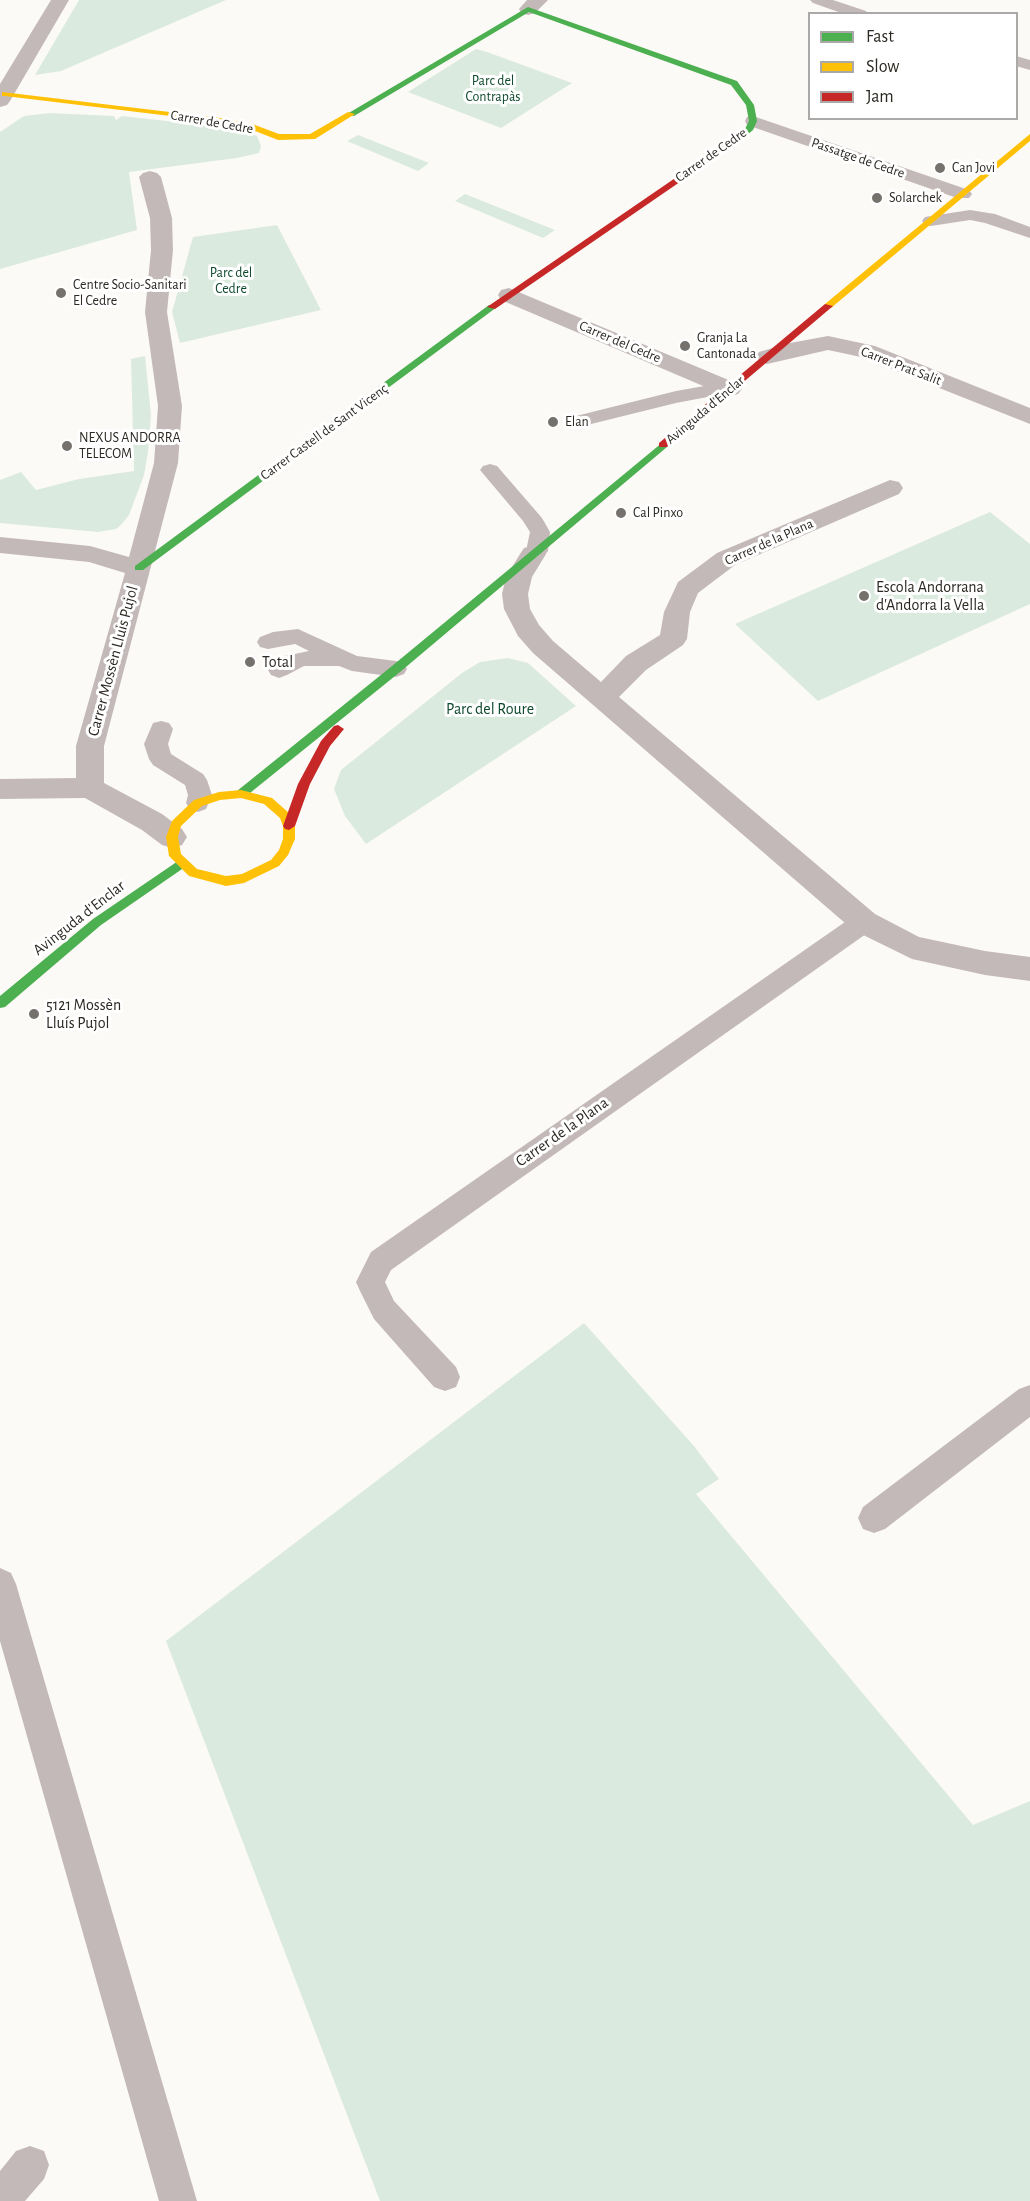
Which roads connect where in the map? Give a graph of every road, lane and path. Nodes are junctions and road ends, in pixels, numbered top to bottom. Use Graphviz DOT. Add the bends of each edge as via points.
graph roads {
  1 [pos="60,0"];
  2 [pos="818,0"];
  3 [pos="534,4"];
  4 [pos="855,12"];
  5 [pos="2,97"];
  6 [pos="753,121"];
  7 [pos="1030,137"];
  8 [pos="150,177"];
  9 [pos="963,194"];
  10 [pos="931,221"];
  11 [pos="1025,229"];
  12 [pos="509,296"];
  13 [pos="767,357"];
  14 [pos="729,388"];
  15 [pos="676,397"];
  16 [pos="601,402"];
  17 [pos="1030,417"];
  18 [pos="575,422"];
  19 [pos="490,470"];
  20 [pos="890,488"];
  21 [pos="0,545"];
  22 [pos="535,552"];
  23 [pos="139,567"];
  24 [pos="268,642"];
  25 [pos="346,660"];
  26 [pos="279,670"];
  27 [pos="388,676"];
  28 [pos="602,698"];
  29 [pos="161,729"];
  30 [pos="180,753"];
  31 [pos="188,776"];
  32 [pos="90,788"];
  33 [pos="0,789"];
  34 [pos="241,794"];
  35 [pos="198,803"];
  36 [pos="289,826"];
  37 [pos="172,837"];
  38 [pos="181,864"];
  39 [pos="864,922"];
  40 [pos="1030,969"];
  41 [pos="0,1003"];
  42 [pos="445,1377"];
  43 [pos="1030,1399"];
  44 [pos="874,1518"];
  45 [pos="0,1584"];
  46 [pos="30,2165"];
  47 [pos="0,2201"];
  48 [pos="178,2201"];
  1 -- 5 [label="street"];
  2 -- 4 [label="lane"];
  3 -- 5 [label="street, Carrer de Cedre" via="312,136 278,137 220,120"];
  3 -- 6 [label="street, Carrer de Cedre" via="734,83 750,105"];
  6 -- 9 [label="lane, Passatge de Cedre"];
  6 -- 12 [label="street, Carrer de Cedre" via="749,130"];
  7 -- 9 [label="street, Avinguda d'Enclar"];
  8 -- 23 [label="street" via="161,218 156,312 170,406 166,463"];
  9 -- 10 [label="street, Avinguda d'Enclar"];
  10 -- 11 [label="lane" via="970,216"];
  10 -- 13 [label="street, Avinguda d'Enclar"];
  12 -- 14 [label="street, Carrer del Cedre"];
  12 -- 23 [label="street, Carrer Castell de Sant Vicenç"];
  13 -- 14 [label="street, Avinguda d'Enclar"];
  13 -- 17 [label="street, Carrer Prat Salit" via="828,343 867,351"];
  14 -- 15 [label="lane"];
  14 -- 22 [label="street, Avinguda d'Enclar"];
  15 -- 16 [label="lane" via="641,396"];
  15 -- 18 [label="lane"];
  19 -- 22 [label="lane" via="540,531"];
  20 -- 28 [label="street, Carrer de la Plana" via="726,559 687,588 676,612 673,639 636,663"];
  21 -- 23 [label="street, Carrer Mossèn Lluis Pujol" via="90,554"];
  22 -- 27 [label="street, Avinguda d'Enclar"];
  22 -- 28 [label="street" via="519,577 517,609 543,647"];
  23 -- 32 [label="street, Carrer Mossèn Lluis Pujol" via="90,746"];
  24 -- 25 [label="lane" via="298,636"];
  25 -- 26 [label="lane" via="303,658"];
  25 -- 27 [label="lane"];
  27 -- 34 [label="street, Avinguda d'Enclar"];
  27 -- 36 [label="street, Avinguda d'Enclar" via="326,744 304,784"];
  28 -- 39 [label="street"];
  29 -- 31 [label="lane" via="156,744 160,759"];
  30 -- 31 [label="lane"];
  31 -- 35 [label="lane" via="198,787"];
  32 -- 33 [label="street"];
  32 -- 37 [label="street"];
  34 -- 35 [label="street"];
  34 -- 36 [label="street" via="255,796 278,808"];
  35 -- 37 [label="street" via="176,824"];
  36 -- 38 [label="street" via="290,839 275,863 244,878 208,879"];
  37 -- 38 [label="street" via="175,856"];
  38 -- 41 [label="street, Avinguda d'Enclar" via="97,922"];
  39 -- 40 [label="street" via="912,947"];
  39 -- 42 [label="lane, Carrer de la Plana" via="381,1261 370,1282 384,1310"];
  43 -- 44 [label="lane"];
  45 -- 48 [label="lane"];
  46 -- 47 [label="lane"];
}
